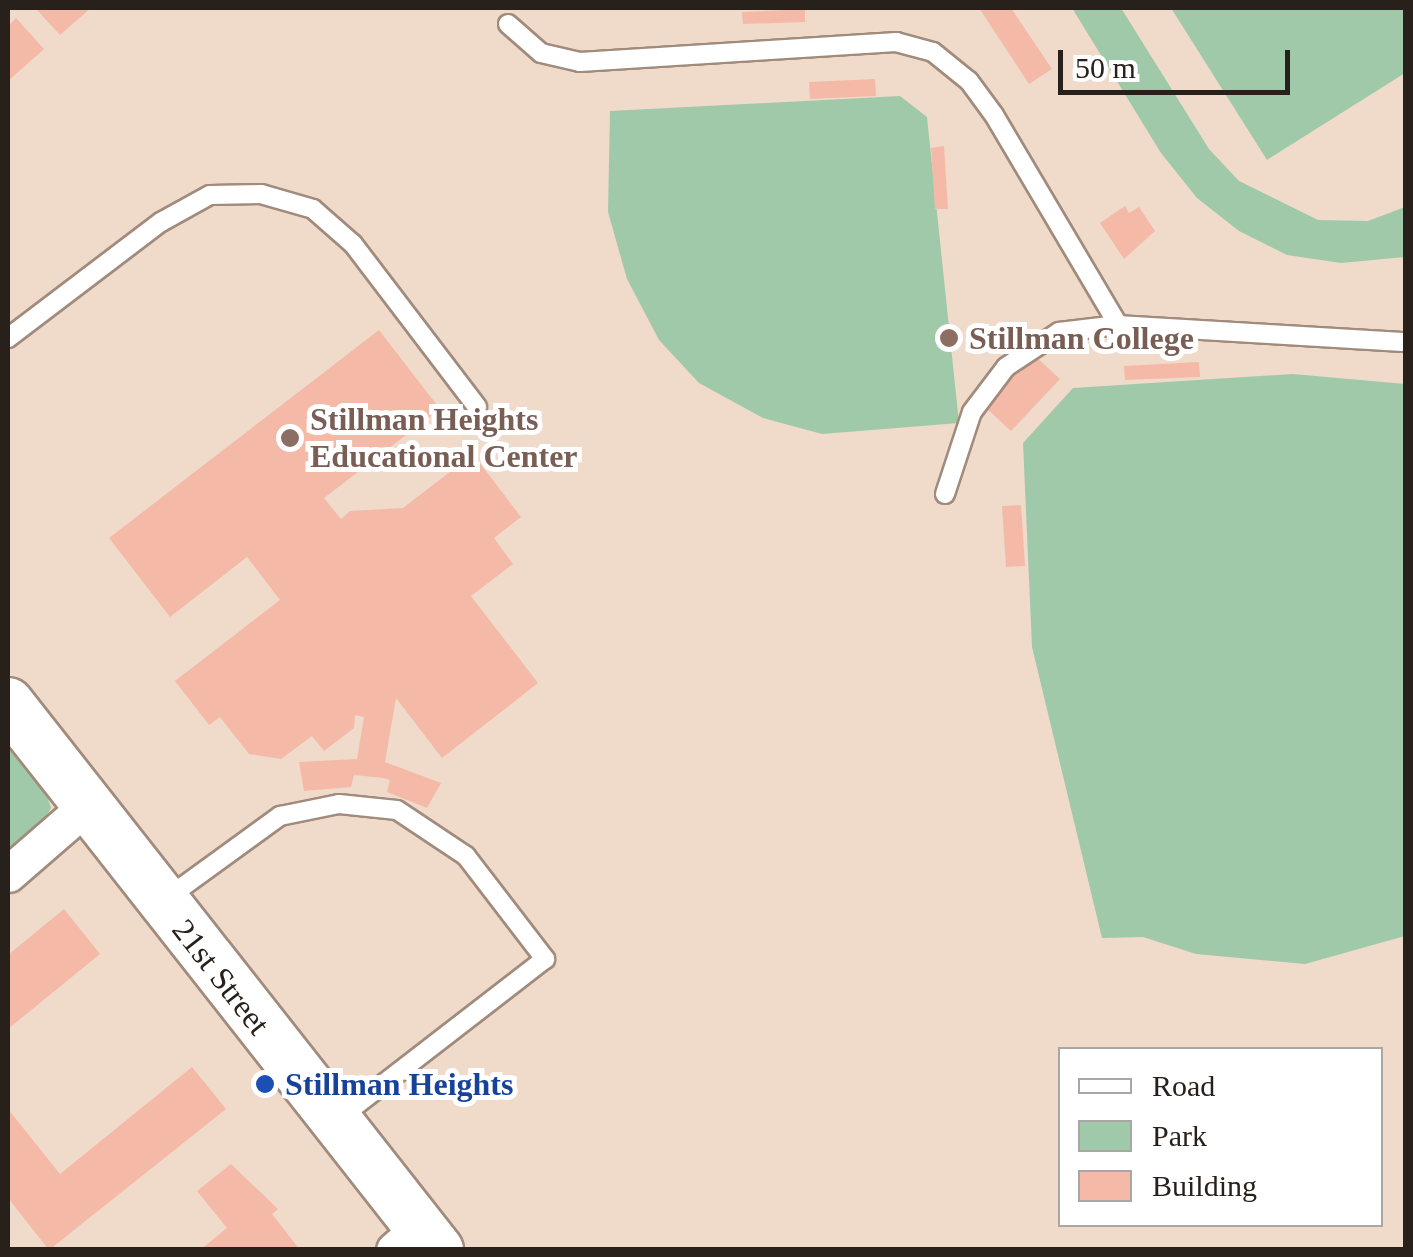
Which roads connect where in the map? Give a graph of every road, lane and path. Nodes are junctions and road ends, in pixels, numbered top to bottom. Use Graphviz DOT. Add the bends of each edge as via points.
graph roads {
  1 [pos="508,24"];
  2 [pos="1118,325"];
  3 [pos="8,338"];
  4 [pos="1406,342"];
  5 [pos="477,408"];
  6 [pos="945,494"];
  7 [pos="8,703"];
  8 [pos="90,804"];
  9 [pos="8,874"];
  10 [pos="162,901"];
  11 [pos="335,1122"];
  12 [pos="417,1242"];
  1 -- 2 [label="lane" via="541,52 580,62 896,42 933,52 994,115"];
  2 -- 4 [label="lane"];
  2 -- 6 [label="lane" via="1059,332 1006,367 972,412"];
  3 -- 5 [label="lane" via="161,222 210,195 261,194 313,209 353,244"];
  7 -- 8 [label="street, 21st Street"];
  8 -- 9 [label="street"];
  8 -- 10 [label="street, 21st Street"];
  10 -- 11 [label="street, 21st Street"];
  10 -- 11 [label="lane" via="280,816 339,804 397,810 466,856 545,958"];
  11 -- 12 [label="street, 21st Street"];
}
